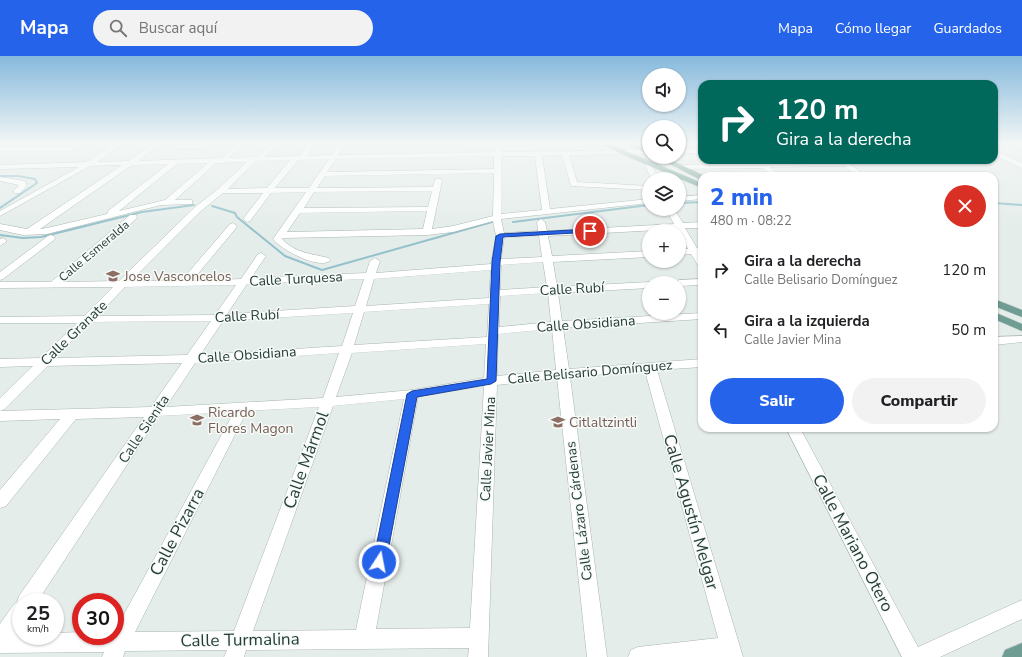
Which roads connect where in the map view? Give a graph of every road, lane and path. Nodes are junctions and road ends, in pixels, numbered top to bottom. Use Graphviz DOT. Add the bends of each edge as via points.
graph roads {
  1 [pos="75,172"];
  2 [pos="117,172"];
  3 [pos="162,172"];
  4 [pos="202,172"];
  5 [pos="242,172"];
  6 [pos="286,172"];
  7 [pos="437,172"];
  8 [pos="440,172"];
  9 [pos="497,172"];
  10 [pos="539,172"];
  11 [pos="571,172"];
  12 [pos="670,172"];
  13 [pos="324,174"];
  14 [pos="0,179"];
  15 [pos="698,184"];
  16 [pos="642,188"];
  17 [pos="436,189"];
  18 [pos="269,190"];
  19 [pos="312,190"];
  20 [pos="17,191"];
  21 [pos="221,191"];
  22 [pos="698,198"];
  23 [pos="686,199"];
  24 [pos="168,202"];
  25 [pos="189,202"];
  26 [pos="642,202"];
  27 [pos="432,208"];
  28 [pos="298,211"];
  29 [pos="0,214"];
  30 [pos="107,216"];
  31 [pos="133,217"];
  32 [pos="497,217"];
  33 [pos="543,217"];
  34 [pos="248,219"];
  35 [pos="233,226"];
  36 [pos="686,226"];
  37 [pos="698,226"];
  38 [pos="0,227"];
  39 [pos="642,228"];
  40 [pos="29,232"];
  41 [pos="427,232"];
  42 [pos="544,233"];
  43 [pos="279,234"];
  44 [pos="686,234"];
  45 [pos="500,236"];
  46 [pos="51,238"];
  47 [pos="698,251"];
  48 [pos="686,252"];
  49 [pos="642,254"];
  50 [pos="261,256"];
  51 [pos="326,260"];
  52 [pos="548,260"];
  53 [pos="375,261"];
  54 [pos="496,265"];
  55 [pos="369,276"];
  56 [pos="0,277"];
  57 [pos="243,282"];
  58 [pos="698,282"];
  59 [pos="686,283"];
  60 [pos="54,284"];
  61 [pos="184,284"];
  62 [pos="0,285"];
  63 [pos="123,285"];
  64 [pos="642,285"];
  65 [pos="554,290"];
  66 [pos="495,297"];
  67 [pos="998,304"];
  68 [pos="360,309"];
  69 [pos="1022,314"];
  70 [pos="698,316"];
  71 [pos="998,317"];
  72 [pos="220,318"];
  73 [pos="88,319"];
  74 [pos="0,320"];
  75 [pos="557,325"];
  76 [pos="1022,328"];
  77 [pos="493,335"];
  78 [pos="1022,339"];
  79 [pos="998,341"];
  80 [pos="347,349"];
  81 [pos="192,359"];
  82 [pos="0,362"];
  83 [pos="44,362"];
  84 [pos="698,362"];
  85 [pos="650,367"];
  86 [pos="563,374"];
  87 [pos="491,381"];
  88 [pos="412,394"];
  89 [pos="327,402"];
  90 [pos="0,406"];
  91 [pos="243,407"];
  92 [pos="155,412"];
  93 [pos="72,414"];
  94 [pos="0,416"];
  95 [pos="795,432"];
  96 [pos="0,501"];
  97 [pos="32,593"];
  98 [pos="1022,609"];
  99 [pos="12,624"];
  100 [pos="479,638"];
  101 [pos="364,639"];
  102 [pos="0,642"];
  103 [pos="116,649"];
  104 [pos="237,649"];
  105 [pos="731,652"];
  106 [pos="1022,653"];
  107 [pos="478,657"];
  108 [pos="597,657"];
  109 [pos="638,657"];
  110 [pos="914,657"];
  111 [pos="918,657"];
  112 [pos="1012,657"];
  1 -- 29 [label="street"];
  2 -- 40 [label="street"];
  3 -- 30 [label="street"];
  4 -- 24 [label="street"];
  5 -- 21 [label="street, Calle Granate"];
  6 -- 18 [label="street"];
  7 -- 13 [label="street"];
  8 -- 17 [label="street"];
  9 -- 32 [label="street, Calle Javier Mina"];
  10 -- 33 [label="street, Calle Lázaro Cárdenas"];
  11 -- 16 [label="street" via="574,184"];
  12 -- 15 [label="main road"];
  13 -- 19 [label="street"];
  14 -- 20 [label="street" via="22,183 23,186"];
  17 -- 19 [label="street"];
  17 -- 27 [label="street"];
  18 -- 19 [label="street"];
  18 -- 21 [label="street"];
  18 -- 34 [label="street"];
  19 -- 28 [label="street"];
  21 -- 63 [label="street, Calle Granate" via="198,209"];
  22 -- 23 [label="street"];
  24 -- 25 [label="street"];
  24 -- 30 [label="street"];
  26 -- 33 [label="street"];
  27 -- 28 [label="street"];
  27 -- 41 [label="street"];
  28 -- 43 [label="street"];
  30 -- 40 [label="street" via="53,230"];
  31 -- 60 [label="street, Calle Esmeralda"];
  32 -- 33 [label="street"];
  32 -- 41 [label="street" via="453,229"];
  32 -- 45 [label="street, Calle Javier Mina"];
  33 -- 42 [label="street, Calle Lázaro Cárdenas"];
  35 -- 61 [label="street"];
  36 -- 37 [label="street"];
  38 -- 40 [label="street"];
  39 -- 42 [label="street"];
  41 -- 43 [label="street"];
  42 -- 45 [label="street"];
  42 -- 52 [label="street, Calle Lázaro Cárdenas"];
  43 -- 51 [label="street" via="278,241 298,253"];
  44 -- 47 [label="street"];
  45 -- 54 [label="street, Calle Javier Mina"];
  46 -- 56 [label="street"];
  47 -- 48 [label="street"];
  49 -- 52 [label="street, Calle Turquesa"];
  50 -- 57 [label="street, Calle Sienita"];
  52 -- 54 [label="street, Calle Turquesa"];
  52 -- 65 [label="street, Calle Lázaro Cárdenas"];
  53 -- 55 [label="street, Calle Mármol"];
  54 -- 55 [label="street, Calle Turquesa"];
  54 -- 66 [label="street, Calle Javier Mina"];
  55 -- 57 [label="street, Calle Turquesa"];
  55 -- 68 [label="street, Calle Mármol"];
  57 -- 61 [label="street, Calle Turquesa"];
  57 -- 72 [label="street, Calle Sienita"];
  58 -- 59 [label="street"];
  60 -- 62 [label="street, Calle Turquesa"];
  60 -- 63 [label="street, Calle Turquesa"];
  61 -- 63 [label="street, Calle Turquesa"];
  63 -- 73 [label="street, Calle Granate"];
  64 -- 65 [label="street, Calle Rubí"];
  65 -- 66 [label="street, Calle Rubí"];
  65 -- 75 [label="street, Calle Lázaro Cárdenas"];
  66 -- 68 [label="street, Calle Rubí"];
  66 -- 77 [label="street, Calle Javier Mina"];
  67 -- 69 [label="main road"];
  68 -- 72 [label="street, Calle Rubí"];
  68 -- 80 [label="street, Calle Mármol"];
  70 -- 75 [label="street, Calle Obsidiana"];
  71 -- 76 [label="main road"];
  72 -- 73 [label="street, Calle Rubí"];
  72 -- 81 [label="street, Calle Sienita"];
  73 -- 74 [label="street, Calle Rubí"];
  73 -- 83 [label="street, Calle Granate"];
  75 -- 77 [label="street, Calle Obsidiana"];
  75 -- 86 [label="street, Calle Lázaro Cárdenas"];
  77 -- 80 [label="street, Calle Obsidiana"];
  77 -- 87 [label="street, Calle Javier Mina"];
  78 -- 79 [label="street"];
  80 -- 81 [label="street, Calle Obsidiana"];
  80 -- 89 [label="street, Calle Mármol"];
  81 -- 83 [label="street, Calle Obsidiana"];
  81 -- 92 [label="street, Calle Sienita"];
  82 -- 83 [label="street, Calle Obsidiana"];
  83 -- 90 [label="street, Calle Granate"];
  84 -- 85 [label="street, Calle Belisario Domínguez"];
  85 -- 86 [label="street, Calle Belisario Domínguez"];
  85 -- 105 [label="street, Calle Agustín Melgar"];
  86 -- 87 [label="street, Calle Belisario Domínguez"];
  86 -- 108 [label="street, Calle Lázaro Cárdenas"];
  87 -- 88 [label="street, Calle Belisario Domínguez"];
  87 -- 100 [label="street, Calle Javier Mina"];
  88 -- 89 [label="street, Calle Belisario Domínguez"];
  88 -- 101 [label="street"];
  89 -- 91 [label="street, Calle Belisario Domínguez"];
  89 -- 104 [label="street, Calle Mármol"];
  91 -- 92 [label="street, Calle Belisario Domínguez"];
  91 -- 103 [label="street, Calle Pizarra"];
  92 -- 93 [label="street, Calle Belisario Domínguez"];
  92 -- 97 [label="street, Calle Sienita"];
  93 -- 94 [label="street, Calle Belisario Domínguez"];
  93 -- 96 [label="street"];
  95 -- 110 [label="street, Calle Mariano Otero"];
  98 -- 111 [label="street"];
  99 -- 102 [label="street"];
  100 -- 101 [label="street, Calle Turmalina"];
  100 -- 107 [label="street, Calle Javier Mina"];
  101 -- 104 [label="street, Calle Turmalina"];
  102 -- 103 [label="street, Calle Turmalina"];
  103 -- 104 [label="street, Calle Turmalina"];
  105 -- 109 [label="street"];
  106 -- 112 [label="main road"];
}
